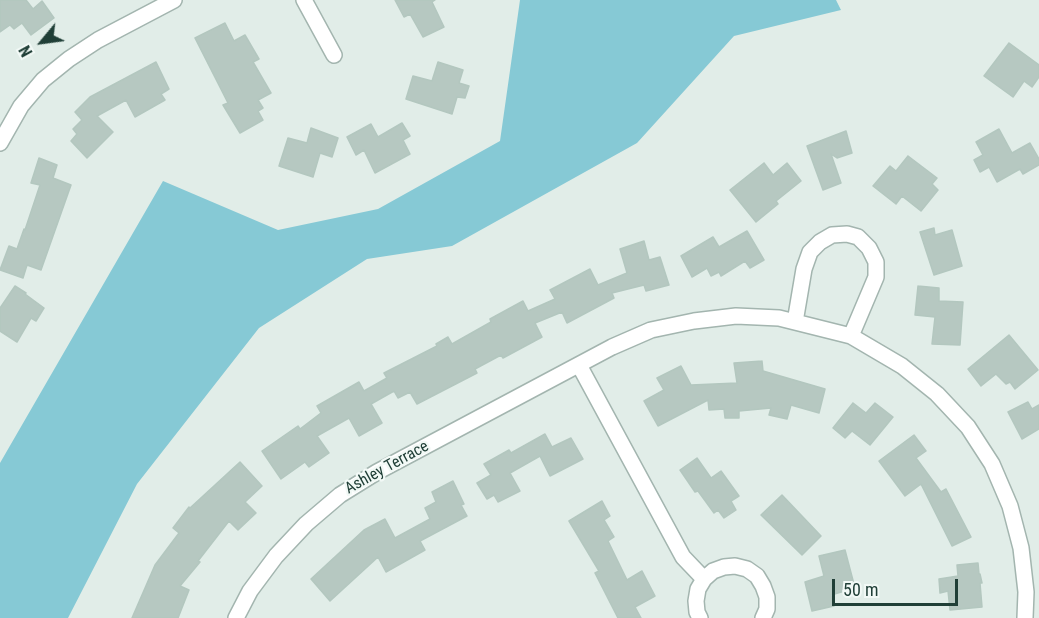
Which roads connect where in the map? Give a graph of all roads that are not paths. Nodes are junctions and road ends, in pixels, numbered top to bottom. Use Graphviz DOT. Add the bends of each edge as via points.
graph roads {
  1 [pos="174,0"];
  2 [pos="304,0"];
  3 [pos="334,55"];
  4 [pos="0,143"];
  5 [pos="795,322"];
  6 [pos="851,336"];
  7 [pos="579,365"];
  8 [pos="704,579"];
  9 [pos="236,618"];
  10 [pos="700,618"];
  11 [pos="763,618"];
  12 [pos="1025,618"];
  1 -- 4 [label="street" via="69,58 21,106"];
  2 -- 3 [label="street"];
  5 -- 6 [label="street, Ashley Terrace"];
  5 -- 6 [label="street" via="810,252 832,235 847,234 858,237 876,262 876,277"];
  5 -- 7 [label="street, Ashley Terrace" via="736,316 694,321 651,330"];
  6 -- 12 [label="street, Ashley Terrace" via="902,366 937,394 968,427 992,464 1010,506 1021,548"];
  7 -- 8 [label="street" via="683,557"];
  7 -- 9 [label="street, Ashley Terrace" via="340,495 276,556"];
  8 -- 10 [label="street" via="696,601"];
  8 -- 11 [label="street" via="724,567 747,569 764,586 767,609"];
}
